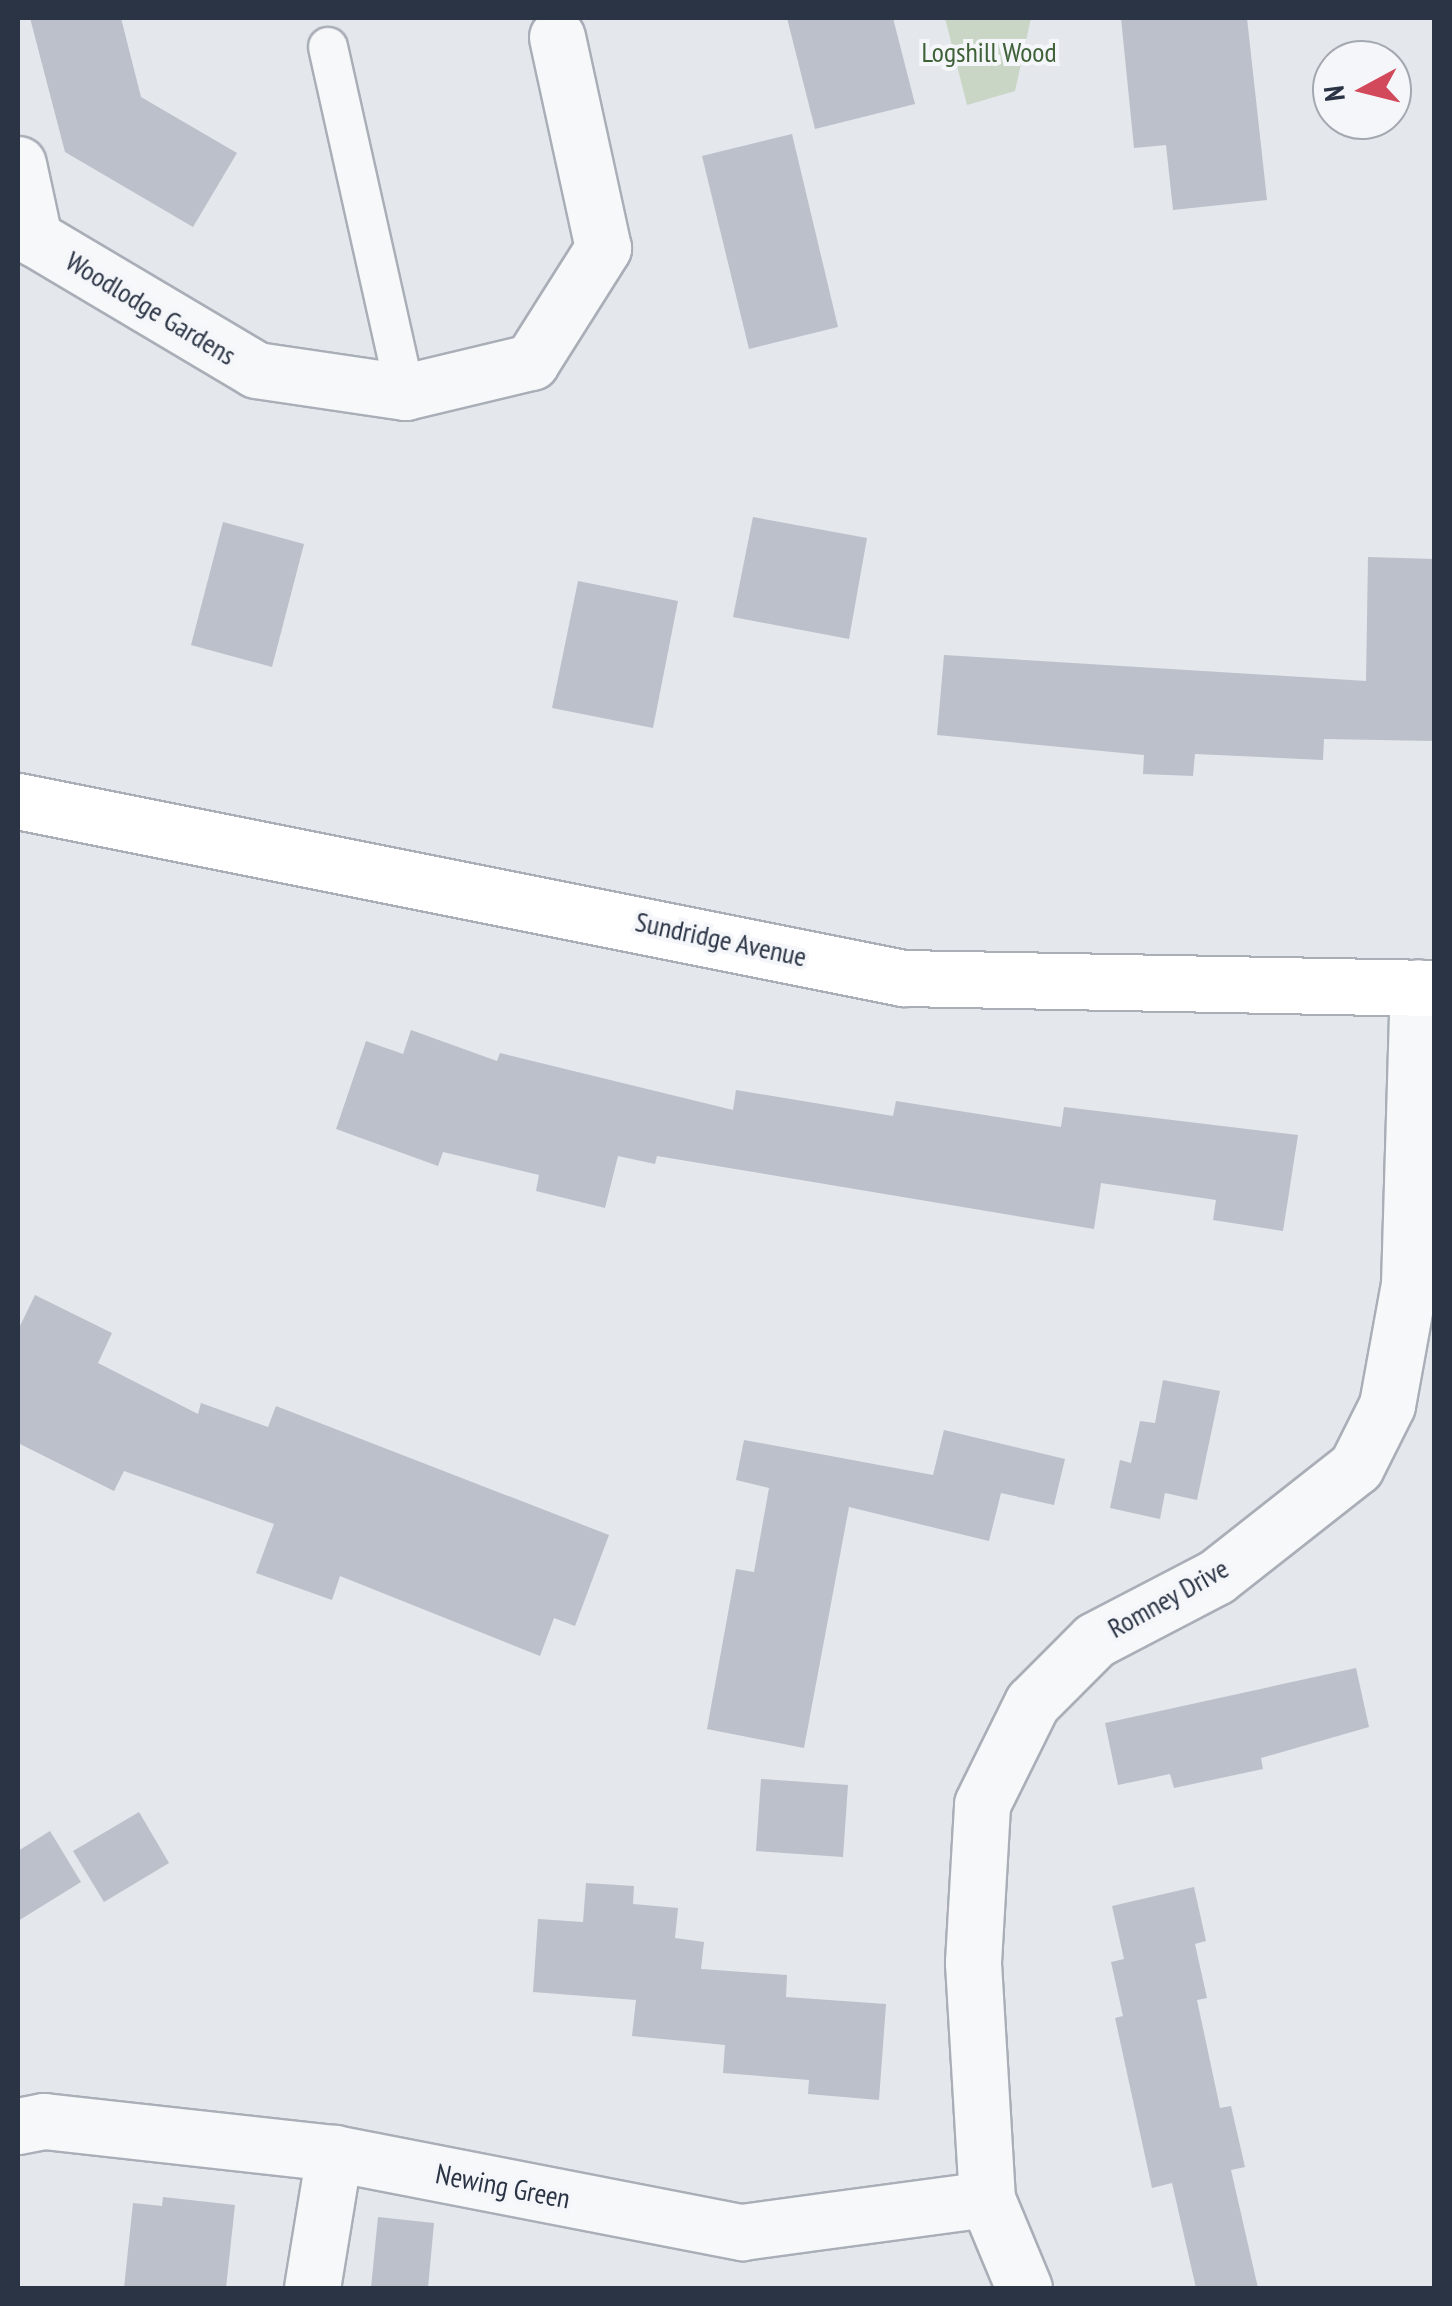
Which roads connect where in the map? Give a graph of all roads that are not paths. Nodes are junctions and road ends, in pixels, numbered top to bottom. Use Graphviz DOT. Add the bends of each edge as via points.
graph roads {
  1 [pos="557,36"];
  2 [pos="328,47"];
  3 [pos="18,164"];
  4 [pos="405,392"];
  5 [pos="18,801"];
  6 [pos="1426,988"];
  7 [pos="18,2126"];
  8 [pos="334,2153"];
  9 [pos="987,2200"];
  10 [pos="312,2288"];
  11 [pos="1024,2288"];
  1 -- 4 [label="street, Woodlodge Gardens" via="603,248 531,362"];
  2 -- 4 [label="lane"];
  3 -- 4 [label="street, Woodlodge Gardens" via="34,238 256,370"];
  5 -- 6 [label="street, Sundridge Avenue" via="903,978"];
  6 -- 9 [label="street, Romney Drive" via="1408,1284 1387,1406 1356,1466 1216,1578 1095,1640 1032,1703 982,1804 973,1962"];
  7 -- 8 [label="street, Newing Green" via="44,2121"];
  8 -- 9 [label="street, Newing Green" via="742,2232"];
  8 -- 10 [label="street"];
  9 -- 11 [label="street, Romney Drive"];
}
